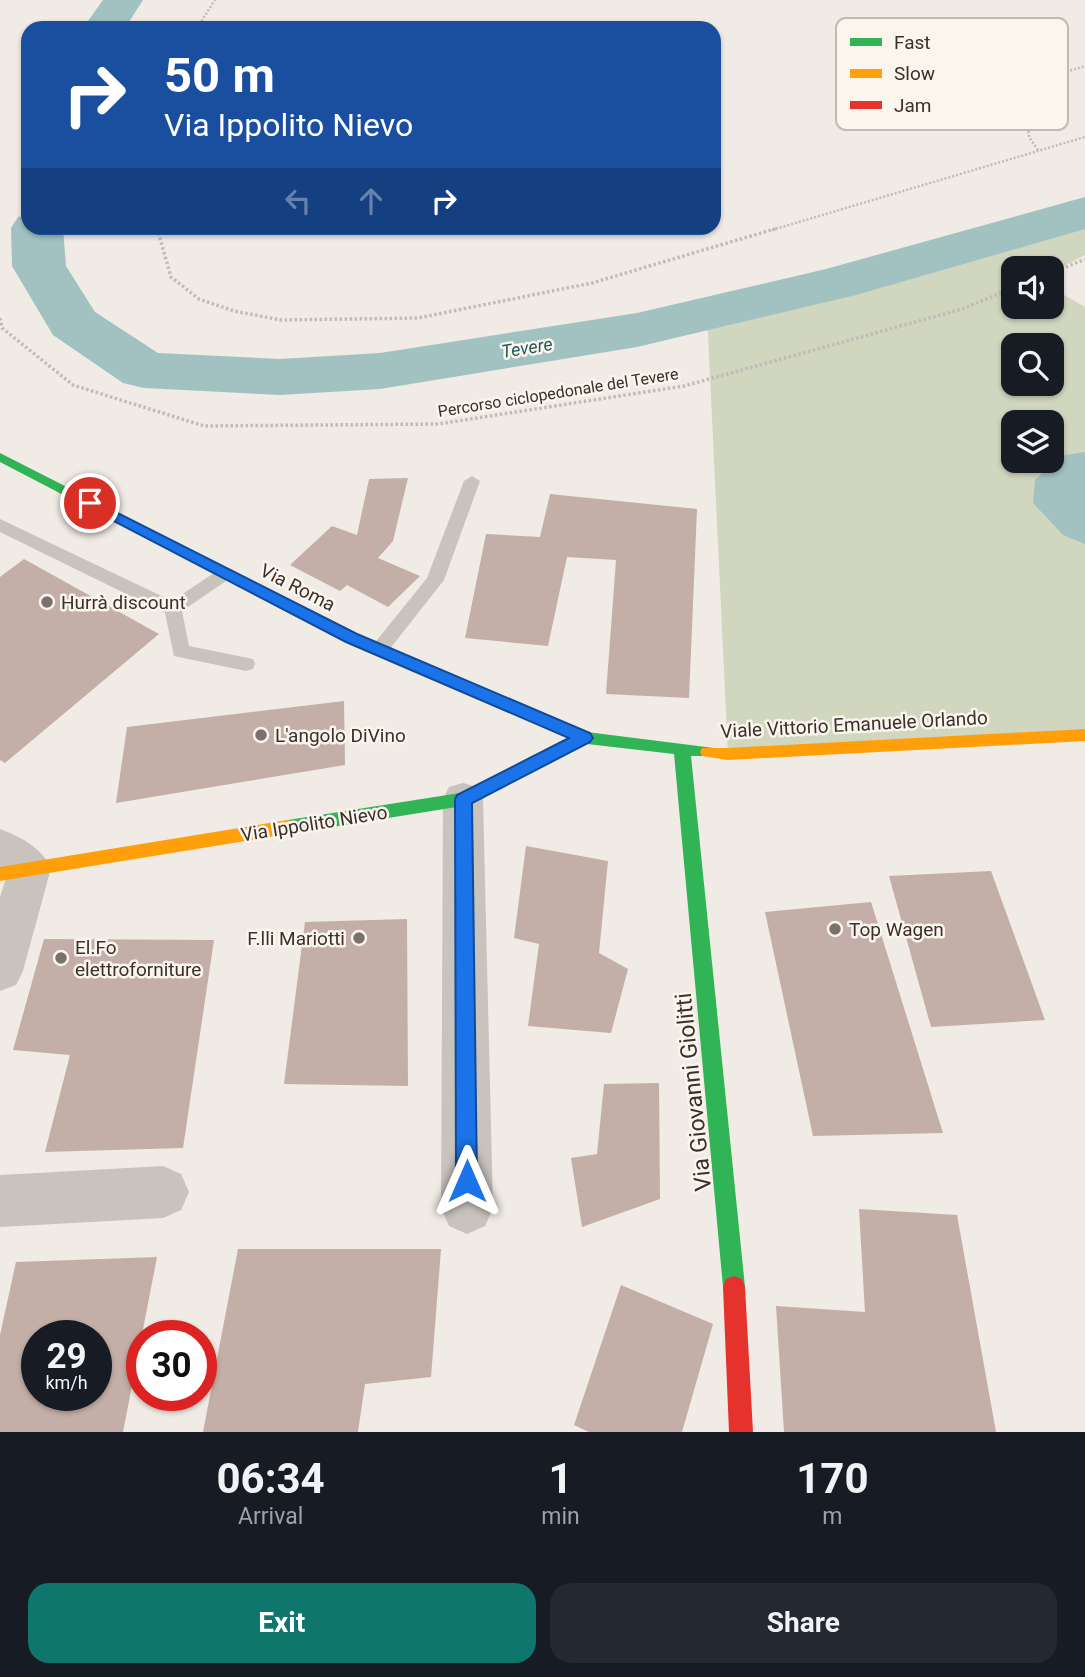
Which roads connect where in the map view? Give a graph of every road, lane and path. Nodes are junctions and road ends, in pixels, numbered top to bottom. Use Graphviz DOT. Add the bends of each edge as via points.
graph roads {
  1 [pos="215,0"];
  2 [pos="202,21"];
  3 [pos="1029,130"];
  4 [pos="1085,137"];
  5 [pos="1038,150"];
  6 [pos="158,235"];
  7 [pos="1085,259"];
  8 [pos="1064,267"];
  9 [pos="1001,293"];
  10 [pos="0,318"];
  11 [pos="0,457"];
  12 [pos="471,481"];
  13 [pos="0,525"];
  14 [pos="226,573"];
  15 [pos="173,609"];
  16 [pos="379,650"];
  17 [pos="246,664"];
  18 [pos="1085,735"];
  19 [pos="585,738"];
  20 [pos="682,749"];
  21 [pos="463,799"];
  22 [pos="10,863"];
  23 [pos="0,971"];
  24 [pos="163,1192"];
  25 [pos="0,1201"];
  26 [pos="467,1208"];
  27 [pos="741,1432"];
  1 -- 2 [label="path"];
  3 -- 5 [label="path"];
  4 -- 5 [label="path"];
  5 -- 6 [label="path" via="592,283 418,318 281,320 234,311 199,299 171,276"];
  7 -- 8 [label="path"];
  9 -- 10 [label="path, Percorso ciclopedonale del Tevere" via="962,309 684,386 438,424 204,426 73,385 2,328"];
  11 -- 14 [label="main road, Via Roma"];
  12 -- 16 [label="lane" via="435,580"];
  13 -- 15 [label="lane"];
  14 -- 15 [label="lane"];
  14 -- 16 [label="main road, Via Roma"];
  15 -- 17 [label="lane" via="181,651"];
  16 -- 19 [label="main road, Via Roma"];
  18 -- 20 [label="main road, Viale Vittorio Emanuele Orlando" via="728,754"];
  19 -- 20 [label="main road, Viale Vittorio Emanuele Orlando"];
  19 -- 21 [label="main road, Via Ippolito Nievo"];
  20 -- 27 [label="main road, Via Giovanni Giolitti" via="733,1273"];
  21 -- 22 [label="main road, Via Ippolito Nievo"];
  21 -- 26 [label="street"];
  22 -- 23 [label="street, Via Ippolito Nievo"];
  24 -- 25 [label="street"];
}
